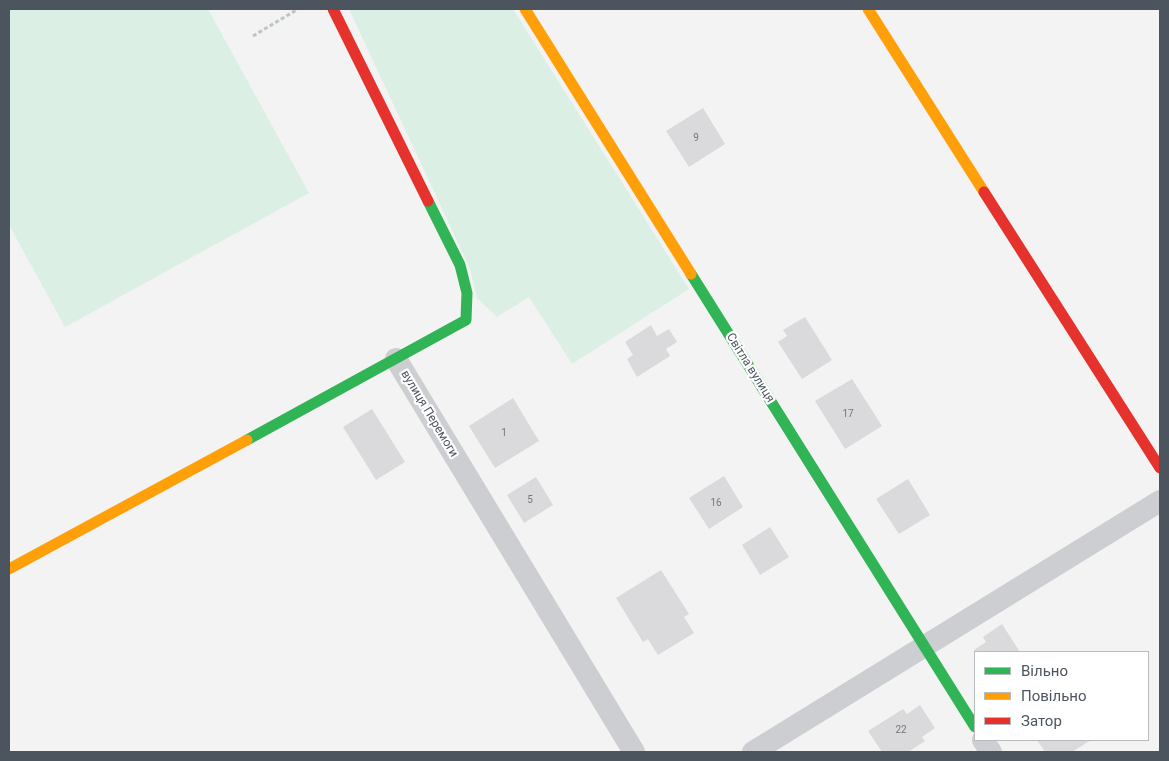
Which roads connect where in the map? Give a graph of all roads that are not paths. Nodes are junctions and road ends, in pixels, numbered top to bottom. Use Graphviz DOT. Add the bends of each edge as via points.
graph roads {
  1 [pos="333,9"];
  2 [pos="524,9"];
  3 [pos="868,9"];
  4 [pos="396,359"];
  5 [pos="1160,468"];
  6 [pos="1160,501"];
  7 [pos="9,568"];
  8 [pos="925,646"];
  9 [pos="974,725"];
  10 [pos="984,741"];
  11 [pos="634,752"];
  12 [pos="753,752"];
  13 [pos="991,752"];
  1 -- 4 [label="street, вулиця Перемоги" via="460,265 468,294 466,320"];
  2 -- 8 [label="street, Світла вулиця"];
  3 -- 5 [label="street"];
  4 -- 7 [label="street"];
  4 -- 11 [label="street, вулиця Перемоги"];
  6 -- 8 [label="street"];
  8 -- 9 [label="street, Світла вулиця"];
  8 -- 12 [label="street"];
  10 -- 13 [label="street"];
}
